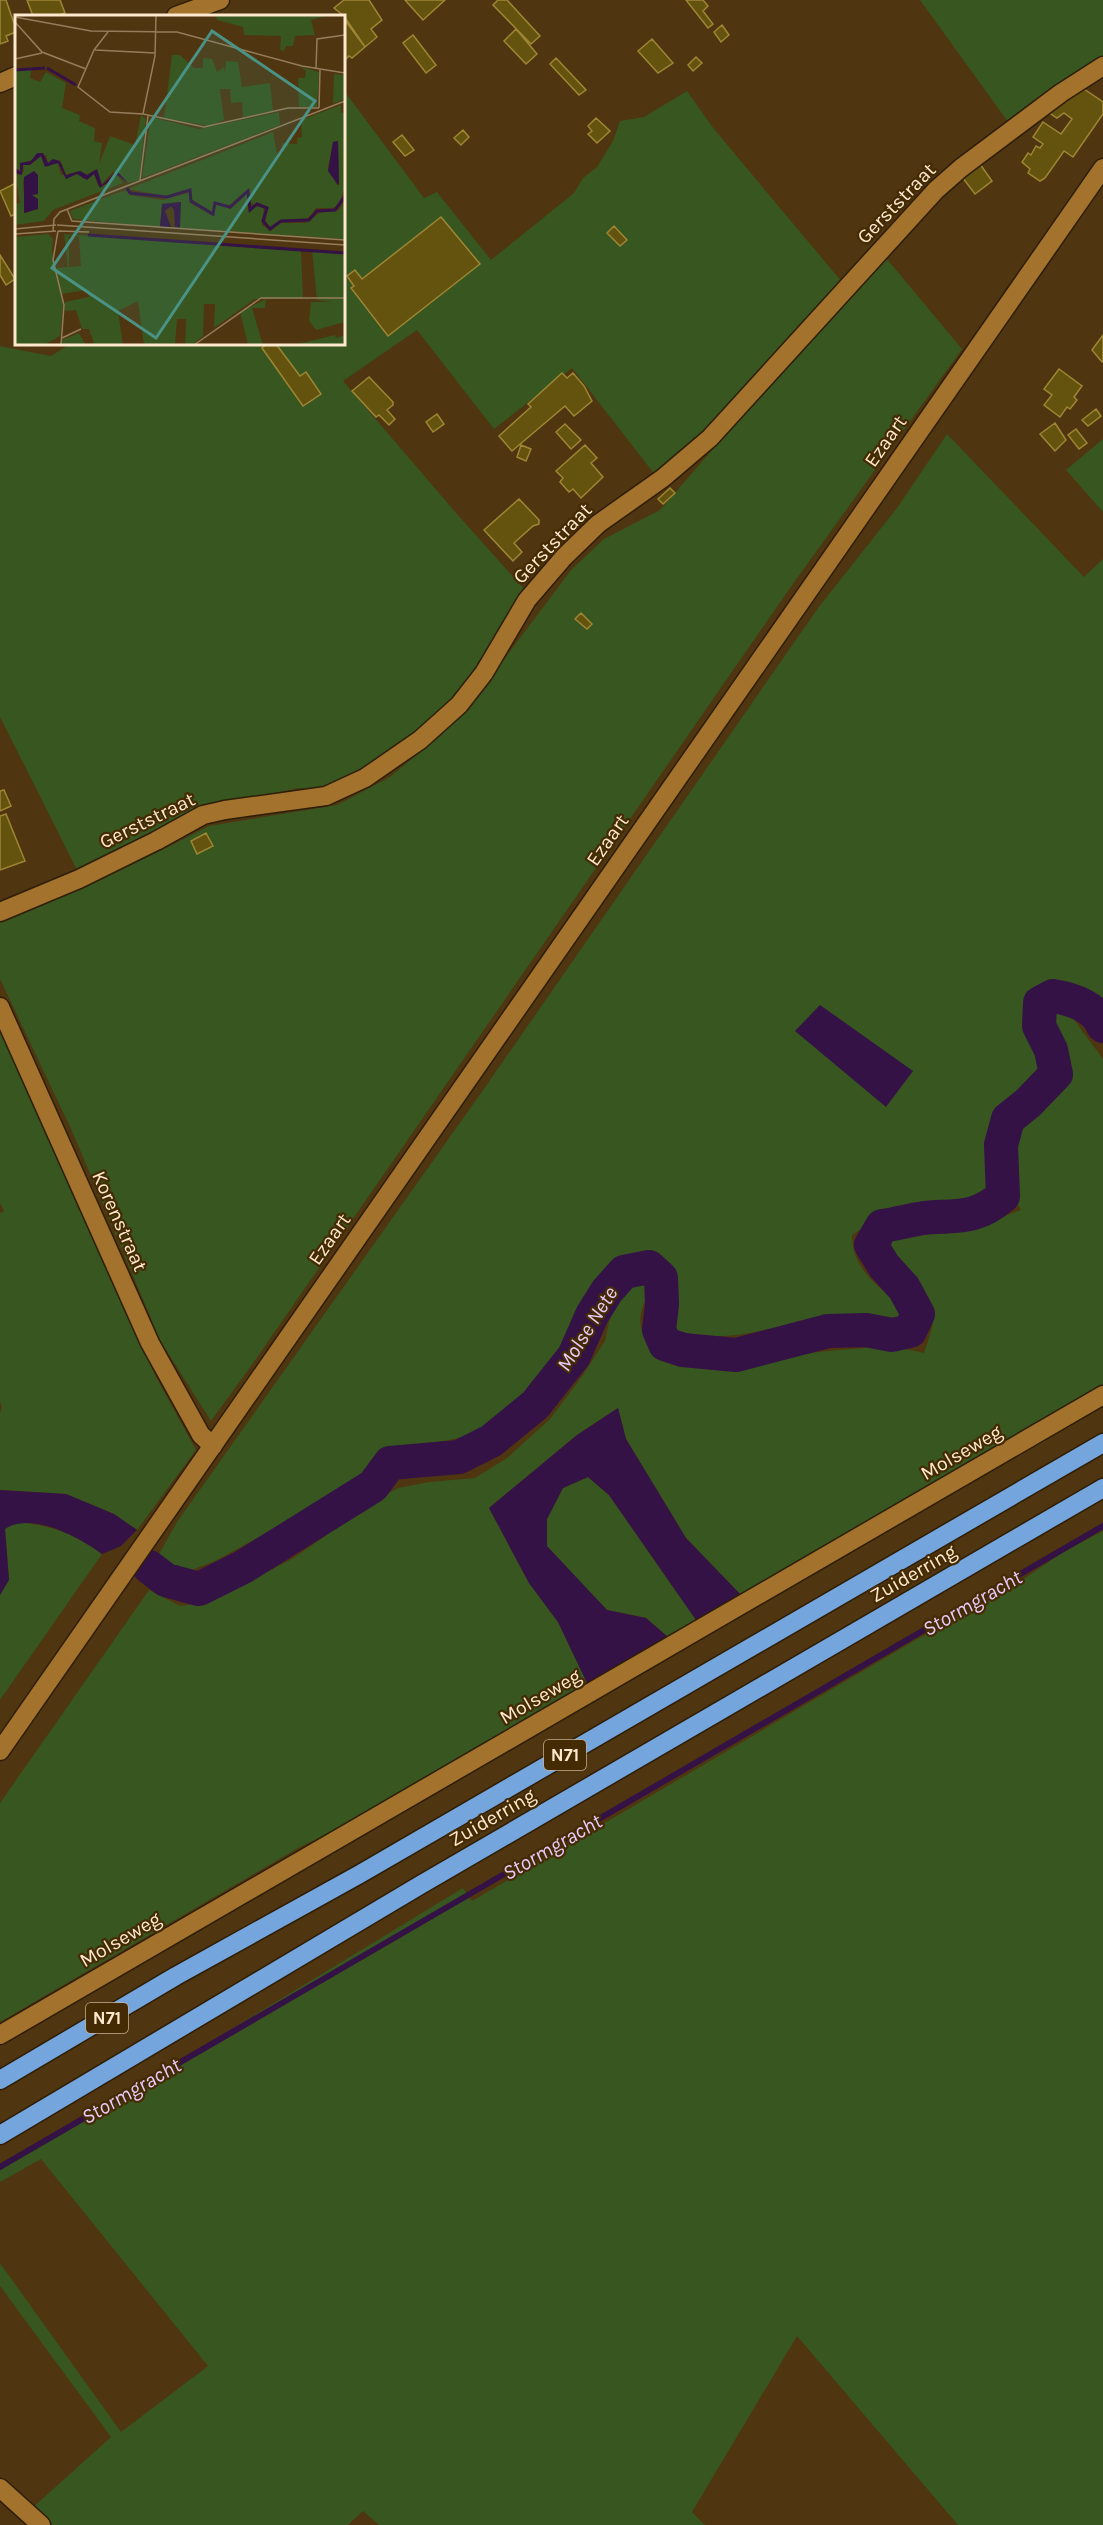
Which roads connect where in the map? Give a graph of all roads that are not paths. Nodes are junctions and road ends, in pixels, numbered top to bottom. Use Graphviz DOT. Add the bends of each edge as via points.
graph roads {
  1 [pos="220,0"];
  2 [pos="179,15"];
  3 [pos="1103,66"];
  4 [pos="15,76"];
  5 [pos="0,82"];
  6 [pos="1103,168"];
  7 [pos="0,912"];
  8 [pos="0,1007"];
  9 [pos="1103,1395"];
  10 [pos="1103,1443"];
  11 [pos="213,1446"];
  12 [pos="1103,1488"];
  13 [pos="0,1751"];
  14 [pos="0,2035"];
  15 [pos="0,2080"];
  16 [pos="0,2135"];
  17 [pos="0,2488"];
  18 [pos="41,2525"];
  1 -- 2 [label="street"];
  3 -- 7 [label="street, Gerststraat" via="936,190 710,438 663,478 598,524 564,557 527,600 484,673 459,705 420,740 365,778 326,796 203,815 79,879"];
  4 -- 5 [label="street"];
  6 -- 11 [label="street, Ezaart"];
  8 -- 11 [label="street, Korenstraat" via="150,1343 201,1435"];
  9 -- 14 [label="street, Molseweg"];
  10 -- 15 [label="highway, Zuiderring / N71"];
  11 -- 13 [label="street, Ezaart"];
  12 -- 16 [label="highway, Zuiderring / N71" via="432,1878"];
  17 -- 18 [label="street"];
}
